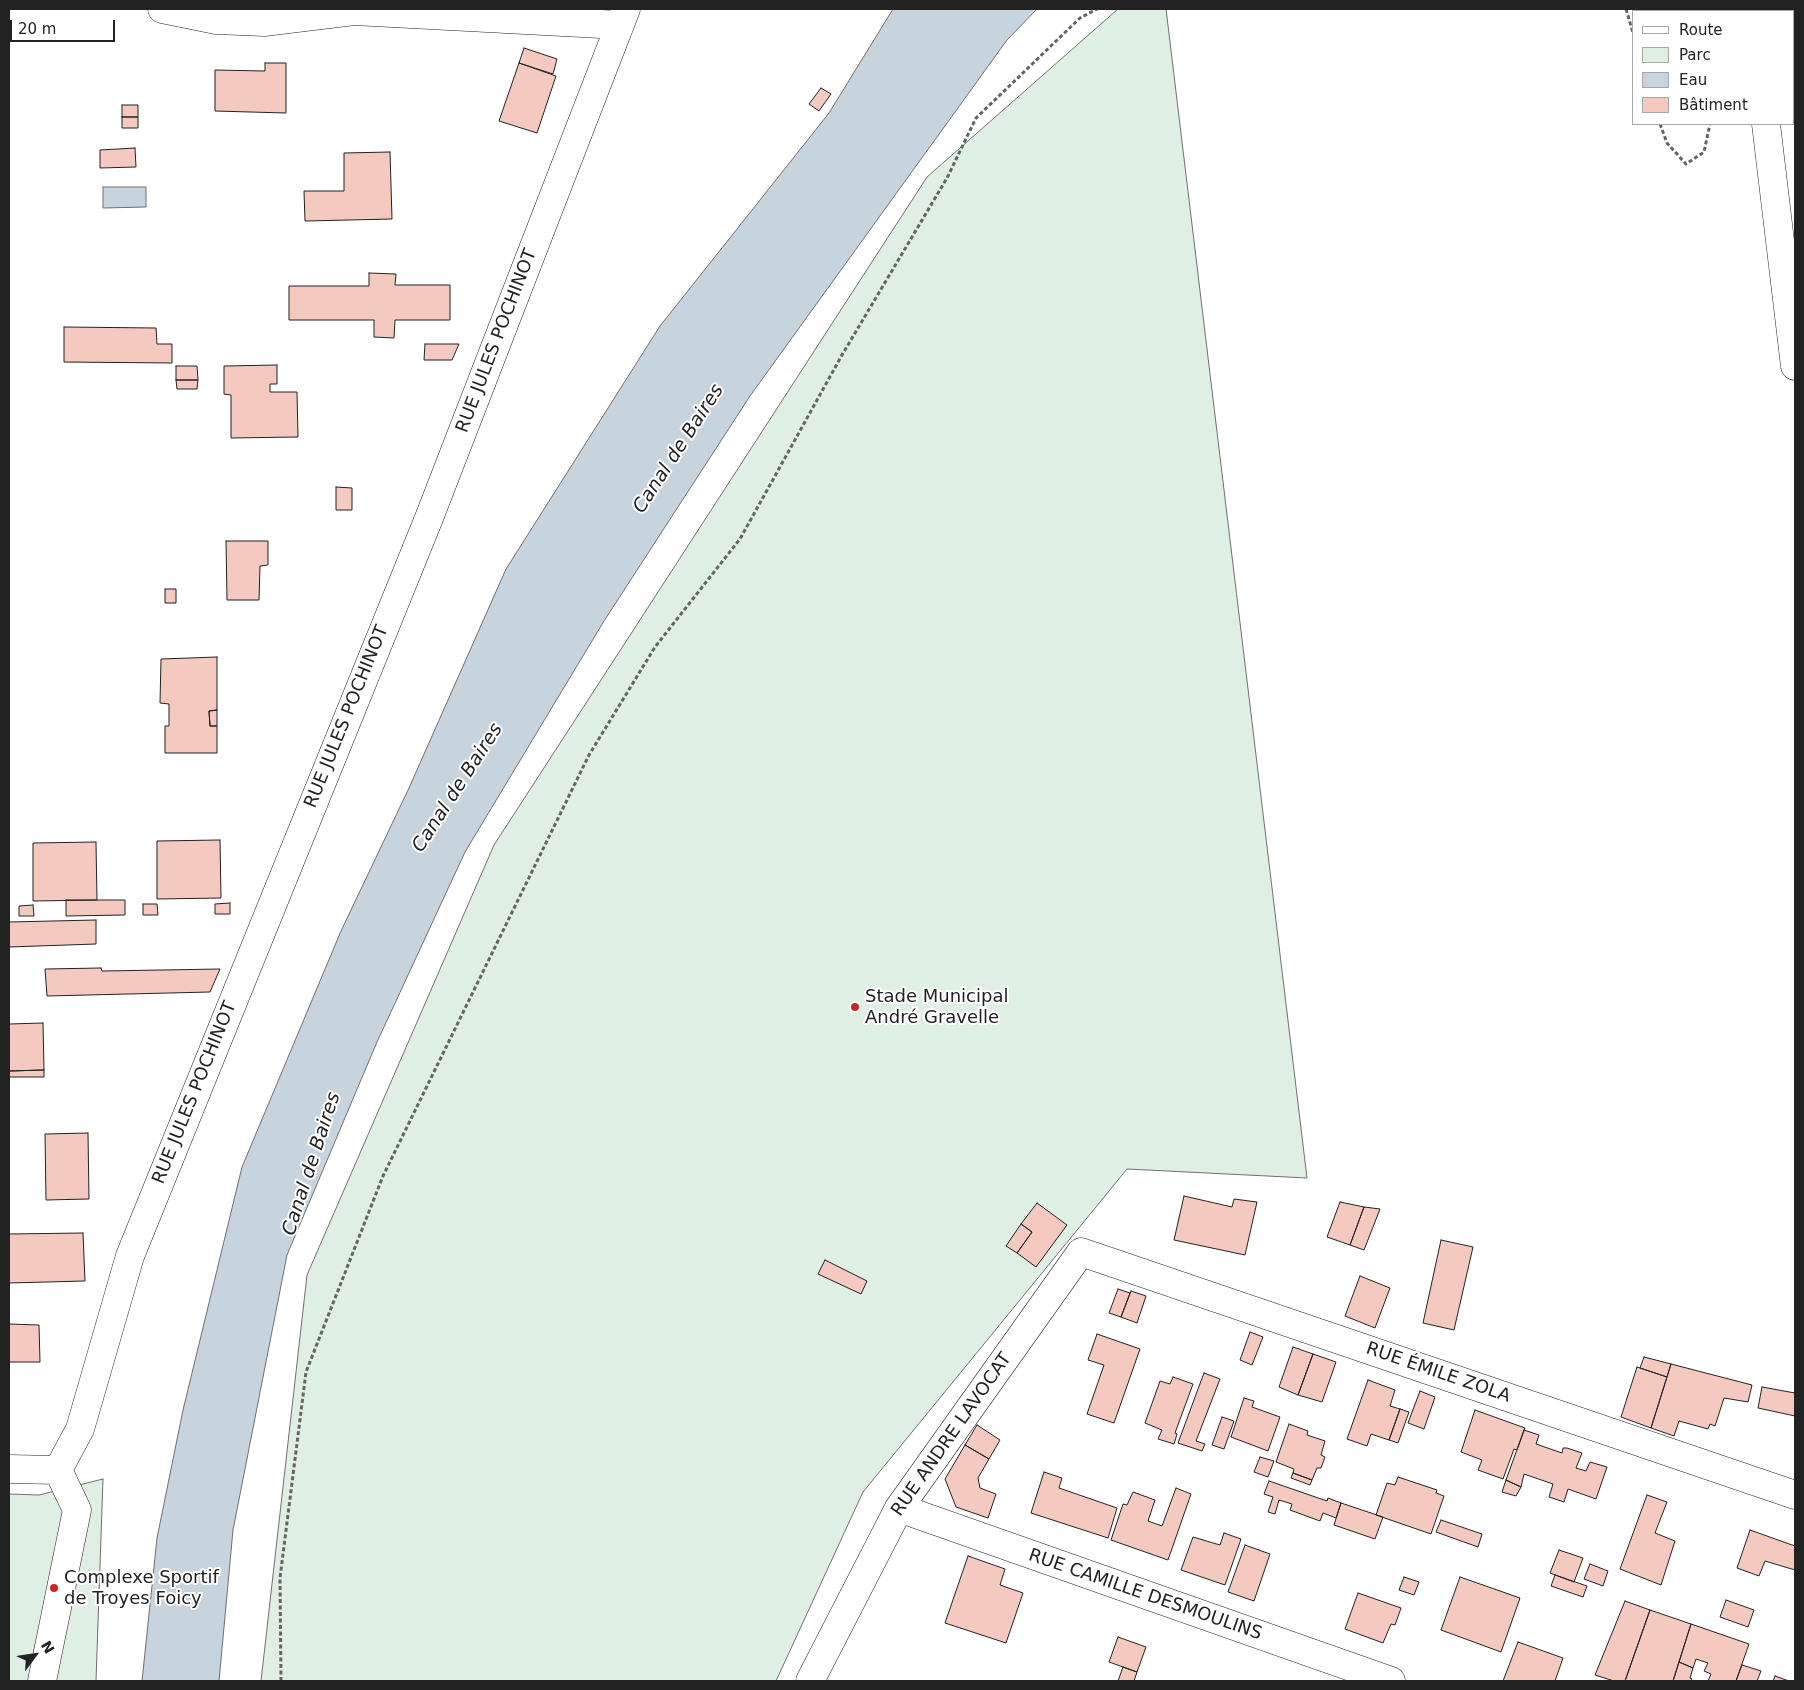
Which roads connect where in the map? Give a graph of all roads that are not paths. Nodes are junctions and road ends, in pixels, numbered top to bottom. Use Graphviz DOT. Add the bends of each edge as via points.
graph roads {
  1 [pos="162,9"];
  2 [pos="623,17"];
  3 [pos="1766,125"];
  4 [pos="1795,366"];
  5 [pos="1081,1252"];
  6 [pos="9,1469"];
  7 [pos="58,1470"];
  8 [pos="1795,1495"];
  9 [pos="898,1508"];
  10 [pos="42,1681"];
  11 [pos="810,1681"];
  12 [pos="1391,1681"];
  1 -- 2 [label="street" via="216,20 264,22 354,11"];
  2 -- 7 [label="street, RUE JULES POCHINOT" via="429,518 130,1256 80,1429"];
  3 -- 4 [label="street"];
  5 -- 8 [label="street, RUE ÉMILE ZOLA"];
  5 -- 9 [label="street, RUE ANDRE LAVOCAT"];
  6 -- 7 [label="street"];
  7 -- 10 [label="street" via="77,1510"];
  9 -- 11 [label="street, RUE ANDRE LAVOCAT"];
  9 -- 12 [label="street, RUE CAMILLE DESMOULINS"];
}
